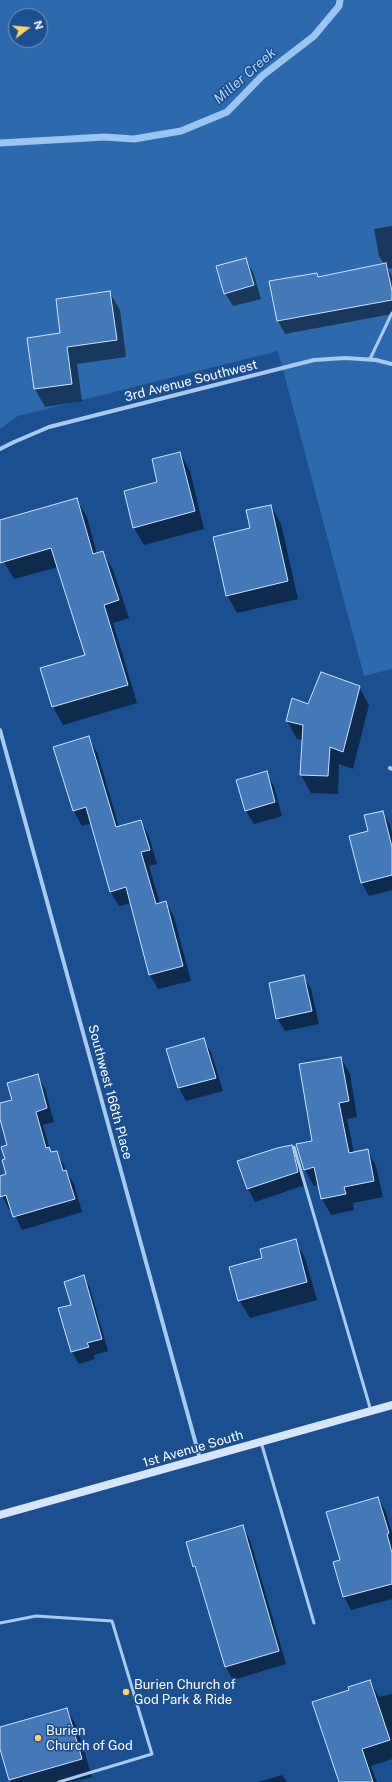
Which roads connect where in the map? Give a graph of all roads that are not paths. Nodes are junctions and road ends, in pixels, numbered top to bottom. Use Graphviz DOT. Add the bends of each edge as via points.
graph roads {
  1 [pos="392,313"];
  2 [pos="370,359"];
  3 [pos="392,364"];
  4 [pos="0,449"];
  5 [pos="0,730"];
  6 [pos="294,1147"];
  7 [pos="392,1405"];
  8 [pos="371,1411"];
  9 [pos="261,1442"];
  10 [pos="200,1460"];
  11 [pos="0,1516"];
  12 [pos="0,1623"];
  13 [pos="314,1623"];
  14 [pos="59,1782"];
  1 -- 2 [label="lane"];
  2 -- 3 [label="street, 3rd Avenue Southwest"];
  2 -- 4 [label="street, 3rd Avenue Southwest" via="314,360 50,427"];
  5 -- 10 [label="street, Southwest 166th Place"];
  6 -- 8 [label="lane"];
  7 -- 8 [label="main road, 1st Avenue South"];
  8 -- 9 [label="main road, 1st Avenue South"];
  9 -- 10 [label="main road, 1st Avenue South"];
  9 -- 13 [label="lane"];
  10 -- 11 [label="main road, 1st Avenue South"];
  12 -- 14 [label="lane" via="36,1616 112,1621 152,1754"];
}
